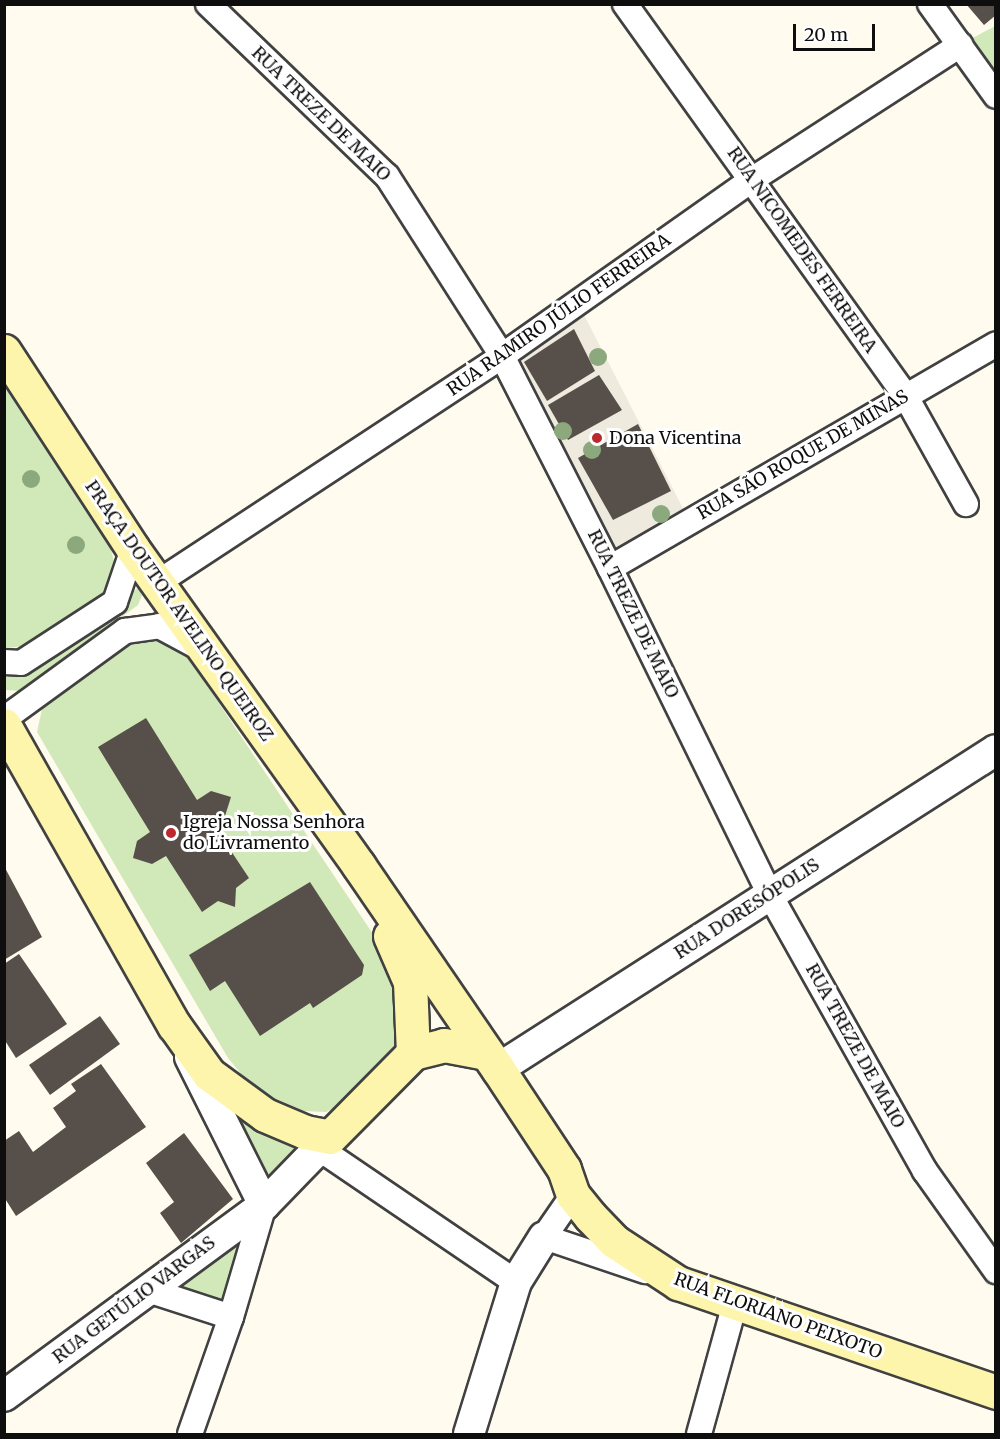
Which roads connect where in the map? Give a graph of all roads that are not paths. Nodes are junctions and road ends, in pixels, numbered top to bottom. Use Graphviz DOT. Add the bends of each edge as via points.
graph roads {
  1 [pos="208,4"];
  2 [pos="625,4"];
  3 [pos="930,4"];
  4 [pos="960,45"];
  5 [pos="996,96"];
  6 [pos="753,180"];
  7 [pos="996,344"];
  8 [pos="4,351"];
  9 [pos="502,356"];
  10 [pos="905,395"];
  11 [pos="966,504"];
  12 [pos="128,561"];
  13 [pos="610,568"];
  14 [pos="157,583"];
  15 [pos="203,650"];
  16 [pos="4,662"];
  17 [pos="4,719"];
  18 [pos="4,725"];
  19 [pos="996,750"];
  20 [pos="359,866"];
  21 [pos="770,895"];
  22 [pos="174,1025"];
  23 [pos="413,1053"];
  24 [pos="492,1061"];
  25 [pos="325,1143"];
  26 [pos="264,1205"];
  27 [pos="581,1205"];
  28 [pos="544,1237"];
  29 [pos="572,1246"];
  30 [pos="996,1271"];
  31 [pos="516,1282"];
  32 [pos="678,1283"];
  33 [pos="148,1290"];
  34 [pos="735,1303"];
  35 [pos="231,1317"];
  36 [pos="996,1392"];
  37 [pos="4,1396"];
  38 [pos="190,1434"];
  39 [pos="470,1434"];
  40 [pos="699,1434"];
  1 -- 9 [label="street, RUA TREZE DE MAIO" via="387,176"];
  2 -- 6 [label="street, RUA NICOMEDES FERREIRA"];
  3 -- 4 [label="street"];
  4 -- 5 [label="street"];
  4 -- 6 [label="street, RUA RAMIRO JÚLIO FERREIRA"];
  6 -- 9 [label="street, RUA RAMIRO JÚLIO FERREIRA"];
  6 -- 10 [label="street, RUA NICOMEDES FERREIRA"];
  7 -- 10 [label="street, RUA SÃO ROQUE DE MINAS"];
  8 -- 12 [label="main road, PRAÇA DOUTOR AVELINO QUEIROZ"];
  9 -- 13 [label="street, RUA TREZE DE MAIO"];
  9 -- 14 [label="street, RUA RAMIRO JÚLIO FERREIRA"];
  10 -- 11 [label="street, RUA NICOMEDES FERREIRA"];
  10 -- 13 [label="street, RUA SÃO ROQUE DE MINAS"];
  12 -- 14 [label="main road, PRAÇA DOUTOR AVELINO QUEIROZ"];
  12 -- 16 [label="street, PRAÇA DOUTOR AVELINO QUEIROZ" via="116,602 21,663"];
  13 -- 21 [label="street, RUA TREZE DE MAIO"];
  14 -- 15 [label="main road, PRAÇA DOUTOR AVELINO QUEIROZ"];
  15 -- 17 [label="street, PRAÇA DOUTOR AVELINO QUEIROZ" via="159,626 125,631"];
  15 -- 20 [label="main road, PRAÇA DOUTOR AVELINO QUEIROZ"];
  18 -- 22 [label="main road"];
  19 -- 21 [label="street, RUA DORESÓPOLIS"];
  20 -- 23 [label="main road, PRAÇA DOUTOR AVELINO QUEIROZ" via="410,982"];
  20 -- 24 [label="main road, PRAÇA DOUTOR AVELINO QUEIROZ"];
  21 -- 24 [label="street, RUA DORESÓPOLIS"];
  21 -- 30 [label="street, RUA TREZE DE MAIO" via="925,1171"];
  22 -- 25 [label="main road" via="210,1074 265,1115"];
  22 -- 26 [label="street"];
  23 -- 24 [label="main road" via="444,1045"];
  23 -- 25 [label="main road"];
  24 -- 27 [label="main road, RUA FLORIANO PEIXOTO" via="564,1169"];
  25 -- 26 [label="street"];
  25 -- 31 [label="street"];
  26 -- 33 [label="street, RUA GETÚLIO VARGAS"];
  26 -- 35 [label="street"];
  27 -- 28 [label="street"];
  27 -- 29 [label="street"];
  27 -- 32 [label="main road, RUA FLORIANO PEIXOTO" via="614,1241"];
  28 -- 29 [label="street"];
  28 -- 31 [label="street"];
  29 -- 32 [label="street"];
  31 -- 39 [label="street"];
  32 -- 34 [label="main road, RUA FLORIANO PEIXOTO"];
  33 -- 35 [label="street"];
  33 -- 37 [label="street, RUA GETÚLIO VARGAS"];
  34 -- 36 [label="main road, RUA FLORIANO PEIXOTO"];
  34 -- 40 [label="street"];
  35 -- 38 [label="street"];
}
